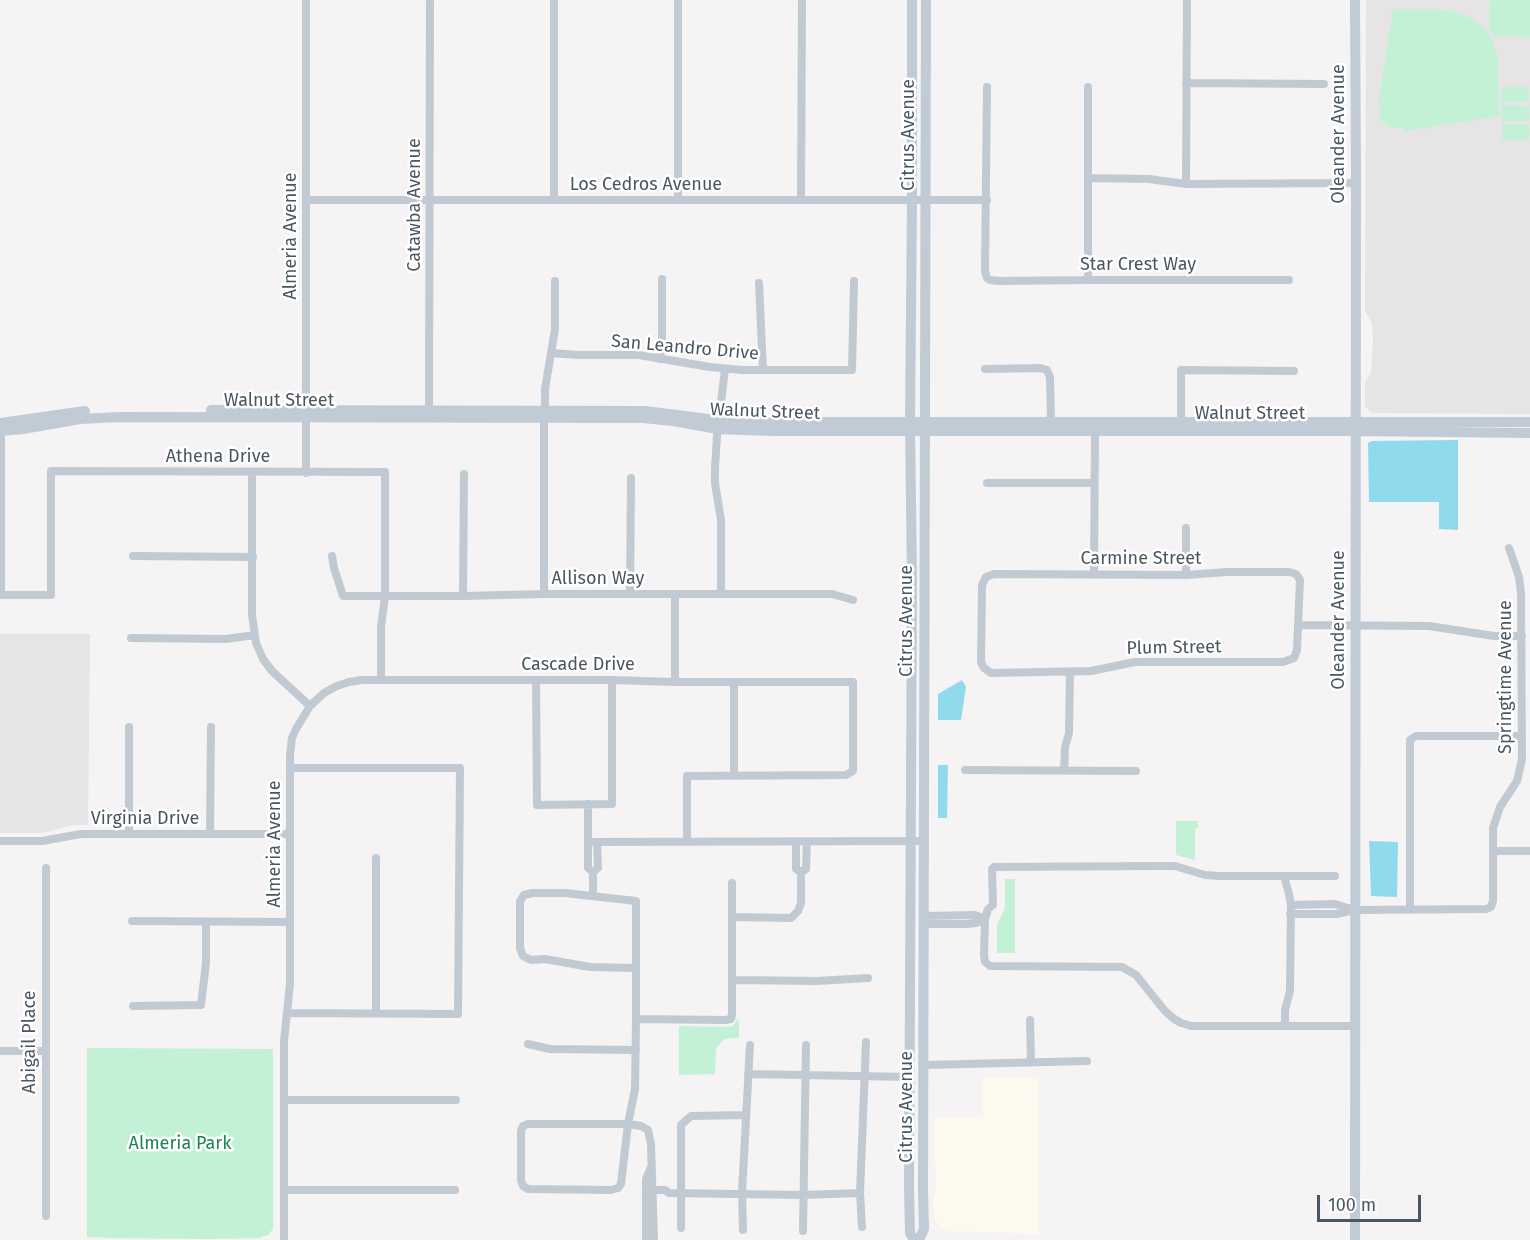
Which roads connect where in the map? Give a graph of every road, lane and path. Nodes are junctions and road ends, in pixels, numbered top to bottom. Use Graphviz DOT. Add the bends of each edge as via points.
graph roads {
  1 [pos="306,0"];
  2 [pos="430,0"];
  3 [pos="554,0"];
  4 [pos="678,0"];
  5 [pos="802,0"];
  6 [pos="912,0"];
  7 [pos="926,0"];
  8 [pos="1187,0"];
  9 [pos="1355,0"];
  10 [pos="1186,83"];
  11 [pos="1324,84"];
  12 [pos="987,87"];
  13 [pos="1088,87"];
  14 [pos="1088,178"];
  15 [pos="1356,183"];
  16 [pos="1186,184"];
  17 [pos="306,200"];
  18 [pos="430,200"];
  19 [pos="554,200"];
  20 [pos="678,200"];
  21 [pos="801,200"];
  22 [pos="912,200"];
  23 [pos="925,200"];
  24 [pos="987,200"];
  25 [pos="662,279"];
  26 [pos="1088,280"];
  27 [pos="1289,280"];
  28 [pos="555,281"];
  29 [pos="854,281"];
  30 [pos="759,283"];
  31 [pos="551,353"];
  32 [pos="660,358"];
  33 [pos="725,369"];
  34 [pos="985,369"];
  35 [pos="763,370"];
  36 [pos="1294,371"];
  37 [pos="429,410"];
  38 [pos="306,414"];
  39 [pos="544,414"];
  40 [pos="1051,422"];
  41 [pos="1181,422"];
  42 [pos="1530,422"];
  43 [pos="719,425"];
  44 [pos="925,426"];
  45 [pos="1355,426"];
  46 [pos="910,427"];
  47 [pos="0,428"];
  48 [pos="1095,431"];
  49 [pos="1530,433"];
  50 [pos="252,472"];
  51 [pos="306,473"];
  52 [pos="464,474"];
  53 [pos="631,478"];
  54 [pos="987,483"];
  55 [pos="1095,483"];
  56 [pos="1185,528"];
  57 [pos="1509,548"];
  58 [pos="133,556"];
  59 [pos="333,556"];
  60 [pos="253,557"];
  61 [pos="1094,575"];
  62 [pos="1185,575"];
  63 [pos="544,594"];
  64 [pos="630,594"];
  65 [pos="675,594"];
  66 [pos="721,594"];
  67 [pos="0,595"];
  68 [pos="385,596"];
  69 [pos="463,596"];
  70 [pos="853,600"];
  71 [pos="1299,625"];
  72 [pos="1355,625"];
  73 [pos="255,635"];
  74 [pos="1522,636"];
  75 [pos="131,638"];
  76 [pos="984,668"];
  77 [pos="1070,672"];
  78 [pos="381,680"];
  79 [pos="536,680"];
  80 [pos="612,680"];
  81 [pos="675,682"];
  82 [pos="734,682"];
  83 [pos="310,706"];
  84 [pos="129,727"];
  85 [pos="211,727"];
  86 [pos="1522,736"];
  87 [pos="290,768"];
  88 [pos="965,770"];
  89 [pos="1064,771"];
  90 [pos="1136,771"];
  91 [pos="734,776"];
  92 [pos="588,804"];
  93 [pos="129,833"];
  94 [pos="210,834"];
  95 [pos="290,834"];
  96 [pos="0,841"];
  97 [pos="910,841"];
  98 [pos="924,841"];
  99 [pos="588,842"];
  100 [pos="597,842"];
  101 [pos="687,842"];
  102 [pos="796,842"];
  103 [pos="807,842"];
  104 [pos="1492,851"];
  105 [pos="1530,851"];
  106 [pos="376,858"];
  107 [pos="46,868"];
  108 [pos="593,872"];
  109 [pos="801,875"];
  110 [pos="1284,876"];
  111 [pos="1335,876"];
  112 [pos="732,883"];
  113 [pos="593,896"];
  114 [pos="1322,904"];
  115 [pos="1291,905"];
  116 [pos="1355,910"];
  117 [pos="1410,910"];
  118 [pos="1290,914"];
  119 [pos="1322,914"];
  120 [pos="733,917"];
  121 [pos="985,919"];
  122 [pos="924,920"];
  123 [pos="132,921"];
  124 [pos="206,922"];
  125 [pos="290,922"];
  126 [pos="636,968"];
  127 [pos="868,978"];
  128 [pos="732,980"];
  129 [pos="133,1006"];
  130 [pos="286,1013"];
  131 [pos="375,1013"];
  132 [pos="636,1019"];
  133 [pos="1030,1020"];
  134 [pos="1285,1026"];
  135 [pos="1355,1026"];
  136 [pos="866,1042"];
  137 [pos="528,1044"];
  138 [pos="750,1045"];
  139 [pos="806,1046"];
  140 [pos="636,1050"];
  141 [pos="0,1051"];
  142 [pos="45,1051"];
  143 [pos="1087,1061"];
  144 [pos="1031,1063"];
  145 [pos="924,1065"];
  146 [pos="748,1074"];
  147 [pos="806,1074"];
  148 [pos="865,1076"];
  149 [pos="910,1077"];
  150 [pos="284,1100"];
  151 [pos="456,1100"];
  152 [pos="746,1115"];
  153 [pos="628,1124"];
  154 [pos="284,1190"];
  155 [pos="455,1190"];
  156 [pos="681,1193"];
  157 [pos="742,1193"];
  158 [pos="860,1193"];
  159 [pos="651,1194"];
  160 [pos="803,1195"];
  161 [pos="46,1216"];
  162 [pos="862,1227"];
  163 [pos="681,1228"];
  164 [pos="743,1230"];
  165 [pos="803,1231"];
  166 [pos="284,1240"];
  167 [pos="646,1240"];
  168 [pos="654,1240"];
  169 [pos="916,1240"];
  170 [pos="1355,1240"];
  1 -- 17 [label="street, Almeria Avenue"];
  2 -- 18 [label="street, Catawba Avenue"];
  3 -- 19 [label="street"];
  4 -- 20 [label="street"];
  5 -- 21 [label="street"];
  6 -- 22 [label="street, Citrus Avenue"];
  7 -- 23 [label="street, Citrus Avenue"];
  8 -- 10 [label="street"];
  9 -- 15 [label="street, Oleander Avenue"];
  10 -- 11 [label="street"];
  10 -- 16 [label="street"];
  12 -- 24 [label="street"];
  13 -- 14 [label="street"];
  14 -- 16 [label="street" via="1149,178"];
  14 -- 26 [label="street"];
  15 -- 16 [label="street"];
  15 -- 45 [label="street, Oleander Avenue"];
  17 -- 18 [label="street, Los Cedros Avenue"];
  17 -- 38 [label="street, Almeria Avenue"];
  18 -- 19 [label="street, Los Cedros Avenue"];
  18 -- 37 [label="street, Catawba Avenue"];
  19 -- 20 [label="street, Los Cedros Avenue"];
  20 -- 21 [label="street, Los Cedros Avenue"];
  21 -- 22 [label="street, Los Cedros Avenue"];
  22 -- 23 [label="street, Los Cedros Avenue"];
  22 -- 46 [label="street, Citrus Avenue"];
  23 -- 24 [label="street, Los Cedros Avenue"];
  23 -- 44 [label="street, Citrus Avenue"];
  24 -- 26 [label="street, Star Crest Way" via="987,278"];
  25 -- 32 [label="street"];
  26 -- 27 [label="street, Star Crest Way"];
  28 -- 31 [label="street"];
  29 -- 35 [label="street, San Leandro Drive" via="852,370"];
  30 -- 35 [label="street"];
  31 -- 32 [label="street, San Leandro Drive"];
  31 -- 39 [label="street"];
  32 -- 33 [label="street, San Leandro Drive"];
  33 -- 35 [label="street, San Leandro Drive"];
  33 -- 43 [label="street"];
  34 -- 40 [label="street" via="1047,370"];
  36 -- 41 [label="street" via="1181,370"];
  37 -- 38 [label="street, Walnut Street"];
  37 -- 39 [label="street, Walnut Street"];
  38 -- 39 [label="street, Walnut Street"];
  38 -- 47 [label="street, Walnut Street" via="101,410 21,421"];
  38 -- 51 [label="street, Almeria Avenue"];
  39 -- 43 [label="street, Walnut Street"];
  39 -- 63 [label="street"];
  40 -- 41 [label="street, Walnut Street"];
  40 -- 44 [label="street, Walnut Street"];
  41 -- 45 [label="street, Walnut Street"];
  42 -- 45 [label="street, Walnut Street"];
  43 -- 46 [label="street, Walnut Street"];
  43 -- 66 [label="street" via="715,468 721,520"];
  44 -- 46 [label="street, Walnut Street"];
  44 -- 48 [label="street, Walnut Street"];
  44 -- 98 [label="street, Citrus Avenue"];
  45 -- 48 [label="street, Walnut Street"];
  45 -- 49 [label="street, Walnut Street"];
  45 -- 72 [label="street, Oleander Avenue"];
  46 -- 97 [label="street, Citrus Avenue"];
  47 -- 67 [label="street"];
  48 -- 55 [label="street"];
  50 -- 51 [label="street, Athena Drive"];
  50 -- 60 [label="street"];
  50 -- 67 [label="street, Athena Drive" via="51,471 51,595"];
  51 -- 68 [label="street, Athena Drive" via="385,472"];
  52 -- 69 [label="street"];
  53 -- 64 [label="street"];
  54 -- 55 [label="street"];
  55 -- 61 [label="street"];
  56 -- 62 [label="street"];
  57 -- 74 [label="street, Springtime Avenue" via="1519,577"];
  58 -- 60 [label="street"];
  59 -- 68 [label="street, Allison Way" via="343,596"];
  60 -- 73 [label="street"];
  61 -- 62 [label="street, Carmine Street"];
  61 -- 76 [label="street, Carmine Street" via="986,577 982,585"];
  62 -- 71 [label="street, Carmine Street" via="1296,574 1300,580"];
  63 -- 64 [label="street, Allison Way"];
  63 -- 69 [label="street, Allison Way"];
  64 -- 65 [label="street, Allison Way"];
  65 -- 66 [label="street, Allison Way"];
  65 -- 81 [label="street"];
  66 -- 70 [label="street, Allison Way" via="832,594"];
  68 -- 69 [label="street, Allison Way"];
  68 -- 78 [label="street"];
  71 -- 72 [label="street"];
  71 -- 77 [label="street, Plum Street" via="1294,658 1283,662 1135,662"];
  72 -- 74 [label="street" via="1429,626"];
  72 -- 116 [label="street, Oleander Avenue"];
  73 -- 75 [label="street" via="226,639"];
  73 -- 83 [label="street" via="263,659 272,671"];
  74 -- 86 [label="street, Springtime Avenue"];
  76 -- 77 [label="street, Plum Street" via="991,673"];
  77 -- 89 [label="street"];
  78 -- 79 [label="street, Cascade Drive"];
  78 -- 83 [label="street, Cascade Drive" via="343,683"];
  79 -- 80 [label="street, Cascade Drive"];
  79 -- 92 [label="street" via="537,805"];
  80 -- 81 [label="street, Cascade Drive"];
  80 -- 92 [label="street" via="612,804"];
  81 -- 82 [label="street, Cascade Drive"];
  82 -- 91 [label="street"];
  82 -- 91 [label="street, Cascade Drive" via="853,682 853,771 846,775"];
  83 -- 87 [label="street, Almeria Avenue" via="292,738"];
  84 -- 93 [label="street"];
  85 -- 94 [label="street"];
  86 -- 104 [label="street, Springtime Avenue" via="1521,770 1496,818"];
  86 -- 117 [label="street" via="1416,736 1410,740"];
  87 -- 95 [label="street, Almeria Avenue"];
  87 -- 131 [label="street" via="460,768 458,1014"];
  88 -- 89 [label="street"];
  89 -- 90 [label="street"];
  91 -- 101 [label="street" via="687,776"];
  92 -- 99 [label="street"];
  93 -- 94 [label="street, Virginia Drive"];
  93 -- 96 [label="street, Virginia Drive"];
  94 -- 95 [label="street, Virginia Drive"];
  95 -- 125 [label="street, Almeria Avenue"];
  97 -- 98 [label="street"];
  97 -- 103 [label="street"];
  97 -- 149 [label="street, Citrus Avenue"];
  98 -- 122 [label="street, Citrus Avenue"];
  99 -- 100 [label="street"];
  99 -- 108 [label="street" via="588,868"];
  100 -- 101 [label="street"];
  100 -- 108 [label="street" via="598,868"];
  101 -- 102 [label="street"];
  102 -- 103 [label="street"];
  102 -- 109 [label="street" via="796,869"];
  103 -- 109 [label="street" via="806,869"];
  104 -- 105 [label="street"];
  104 -- 117 [label="street, Springtime Avenue" via="1491,907"];
  106 -- 131 [label="street"];
  107 -- 142 [label="street, Abigail Place"];
  108 -- 113 [label="street"];
  109 -- 120 [label="street" via="801,903 791,918"];
  110 -- 111 [label="street"];
  110 -- 115 [label="street"];
  110 -- 121 [label="street" via="1204,875 1175,866 993,867 993,905"];
  112 -- 120 [label="street"];
  113 -- 126 [label="street" via="636,901"];
  113 -- 126 [label="street" via="524,895 520,901 523,956 590,967"];
  114 -- 115 [label="street"];
  114 -- 116 [label="street"];
  114 -- 119 [label="street"];
  115 -- 118 [label="street"];
  116 -- 117 [label="street"];
  116 -- 119 [label="street"];
  116 -- 135 [label="street, Oleander Avenue"];
  118 -- 119 [label="street"];
  118 -- 134 [label="street" via="1290,991"];
  120 -- 128 [label="street"];
  121 -- 122 [label="street" via="967,924"];
  121 -- 134 [label="street" via="984,955 990,966 1122,967 1136,975 1165,1011 1181,1023"];
  122 -- 145 [label="street, Citrus Avenue"];
  123 -- 124 [label="street"];
  124 -- 125 [label="street"];
  124 -- 129 [label="street" via="201,1005"];
  125 -- 130 [label="street, Almeria Avenue"];
  126 -- 132 [label="street"];
  127 -- 128 [label="street"];
  128 -- 132 [label="street" via="730,1019"];
  130 -- 131 [label="street"];
  130 -- 150 [label="street, Almeria Avenue"];
  132 -- 140 [label="street"];
  133 -- 144 [label="street"];
  134 -- 135 [label="street"];
  135 -- 170 [label="street, Oleander Avenue"];
  136 -- 148 [label="street"];
  137 -- 140 [label="street" via="550,1049"];
  138 -- 146 [label="street"];
  139 -- 147 [label="street"];
  140 -- 153 [label="street" via="635,1089"];
  141 -- 142 [label="street"];
  142 -- 161 [label="street, Abigail Place"];
  143 -- 144 [label="street"];
  144 -- 145 [label="street"];
  145 -- 169 [label="street, Citrus Avenue" via="924,1229"];
  146 -- 147 [label="street"];
  146 -- 152 [label="street"];
  147 -- 148 [label="street"];
  147 -- 160 [label="street"];
  148 -- 149 [label="street"];
  148 -- 158 [label="street"];
  149 -- 169 [label="street, Citrus Avenue" via="910,1233"];
  150 -- 151 [label="street"];
  150 -- 154 [label="street, Almeria Avenue"];
  152 -- 156 [label="street" via="691,1116 681,1125"];
  152 -- 157 [label="street"];
  153 -- 153 [label="street" via="618,1188 523,1186 523,1126"];
  153 -- 159 [label="street" via="648,1130 651,1167 645,1179"];
  154 -- 155 [label="street"];
  154 -- 166 [label="street, Almeria Avenue"];
  156 -- 157 [label="street"];
  156 -- 159 [label="street" via="669,1193 665,1198"];
  156 -- 163 [label="street"];
  157 -- 160 [label="street"];
  157 -- 164 [label="street"];
  158 -- 160 [label="street"];
  158 -- 162 [label="street"];
  159 -- 167 [label="street"];
  159 -- 168 [label="street"];
  160 -- 165 [label="street"];
}
